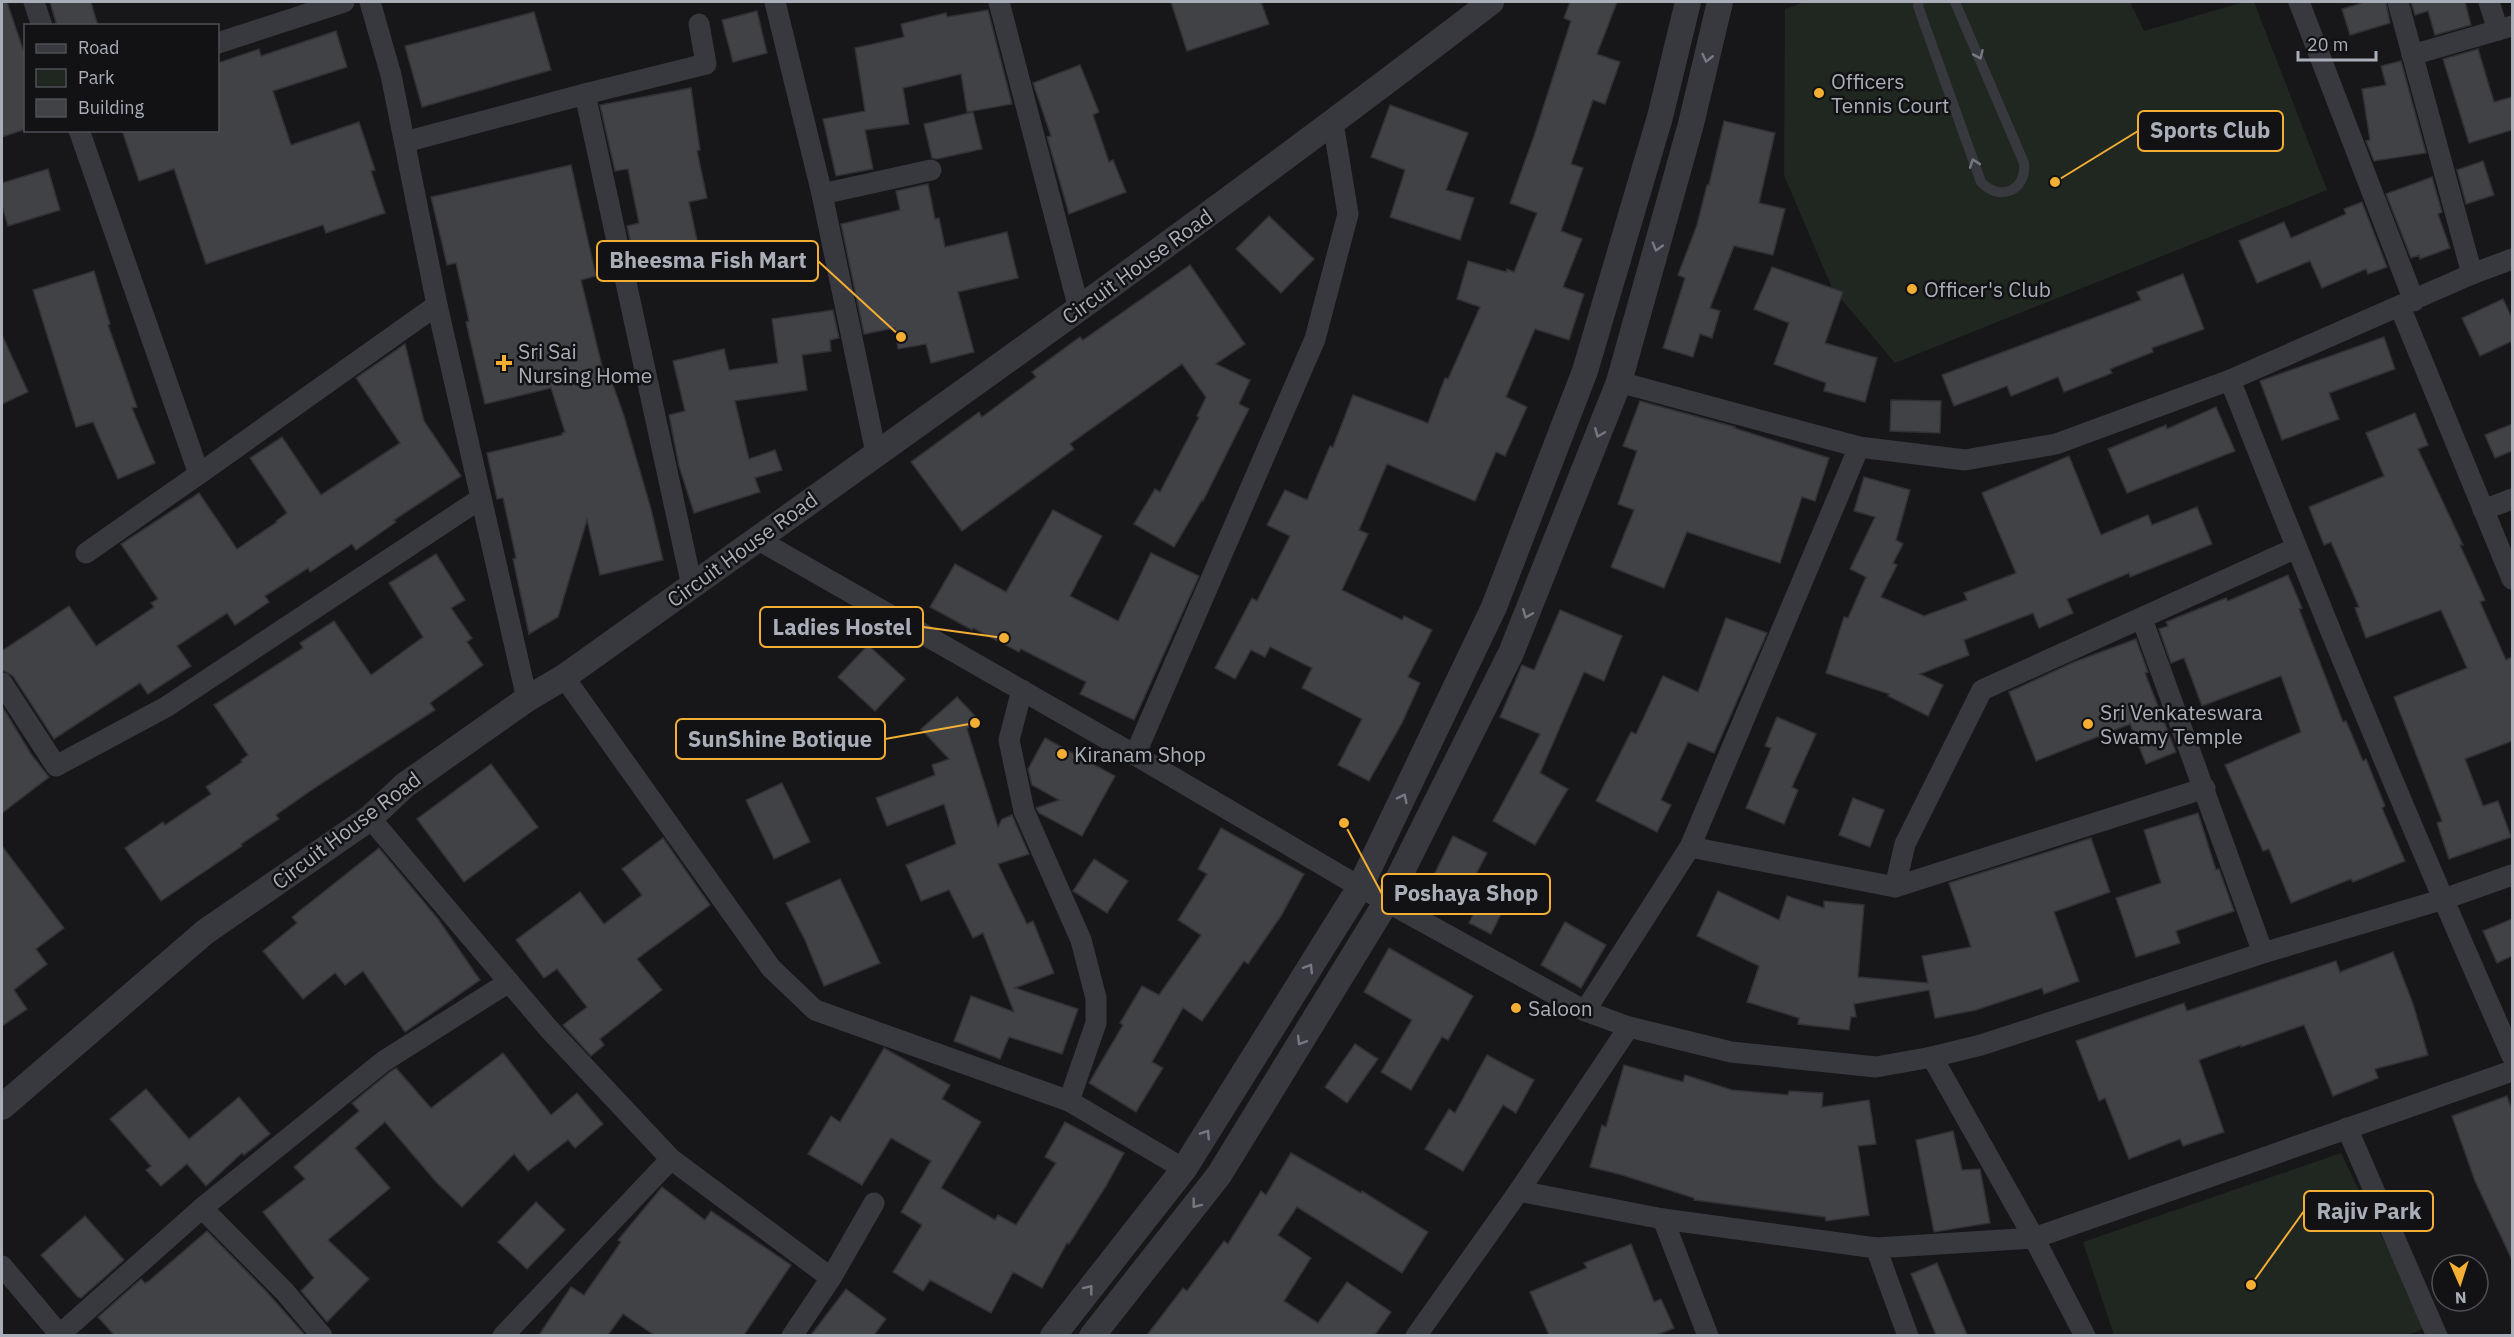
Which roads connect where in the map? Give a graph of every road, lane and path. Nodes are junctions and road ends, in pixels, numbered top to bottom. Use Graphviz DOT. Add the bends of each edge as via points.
graph roads {
  1 [pos="34,2"];
  2 [pos="344,2"];
  3 [pos="370,2"];
  4 [pos="775,2"];
  5 [pos="999,2"];
  6 [pos="1491,2"];
  7 [pos="1688,2"];
  8 [pos="1720,2"];
  9 [pos="1919,2"];
  10 [pos="1955,2"];
  11 [pos="2299,2"];
  12 [pos="2398,2"];
  13 [pos="2489,2"];
  14 [pos="41,24"];
  15 [pos="699,24"];
  16 [pos="2505,28"];
  17 [pos="219,43"];
  18 [pos="2412,55"];
  19 [pos="585,94"];
  20 [pos="1333,123"];
  21 [pos="80,132"];
  22 [pos="405,142"];
  23 [pos="932,170"];
  24 [pos="822,194"];
  25 [pos="2512,259"];
  26 [pos="2472,274"];
  27 [pos="2407,304"];
  28 [pos="437,305"];
  29 [pos="1078,309"];
  30 [pos="2230,380"];
  31 [pos="1619,382"];
  32 [pos="1859,447"];
  33 [pos="876,453"];
  34 [pos="199,474"];
  35 [pos="2512,498"];
  36 [pos="480,499"];
  37 [pos="2483,510"];
  38 [pos="757,538"];
  39 [pos="2296,548"];
  40 [pos="86,553"];
  41 [pos="2512,579"];
  42 [pos="692,586"];
  43 [pos="2142,619"];
  44 [pos="564,676"];
  45 [pos="2,683"];
  46 [pos="1022,690"];
  47 [pos="526,699"];
  48 [pos="1136,754"];
  49 [pos="2205,788"];
  50 [pos="370,818"];
  51 [pos="1689,847"];
  52 [pos="2512,875"];
  53 [pos="1360,887"];
  54 [pos="1895,887"];
  55 [pos="2444,899"];
  56 [pos="1387,901"];
  57 [pos="2263,953"];
  58 [pos="509,982"];
  59 [pos="1585,1011"];
  60 [pos="1629,1027"];
  61 [pos="2512,1056"];
  62 [pos="1932,1057"];
  63 [pos="2512,1071"];
  64 [pos="1069,1101"];
  65 [pos="2,1107"];
  66 [pos="2347,1128"];
  67 [pos="670,1159"];
  68 [pos="1184,1168"];
  69 [pos="1519,1191"];
  70 [pos="874,1203"];
  71 [pos="201,1208"];
  72 [pos="1663,1219"];
  73 [pos="2034,1238"];
  74 [pos="1876,1248"];
  75 [pos="2,1266"];
  76 [pos="831,1278"];
  77 [pos="2432,1334"];
  78 [pos="59,1335"];
  79 [pos="322,1335"];
  80 [pos="503,1335"];
  81 [pos="792,1335"];
  82 [pos="1053,1335"];
  83 [pos="1092,1335"];
  84 [pos="1416,1335"];
  85 [pos="1708,1335"];
  86 [pos="1908,1335"];
  87 [pos="2085,1335"];
  1 -- 14 [label="street"];
  2 -- 17 [label="street"];
  3 -- 22 [label="street" via="392,75"];
  4 -- 24 [label="street"];
  5 -- 29 [label="street"];
  6 -- 20 [label="street, Circuit House Road"];
  53 -- 7 [label="street, one-way" via="1494,607 1585,371 1660,117"];
  8 -- 31 [label="street, one-way" via="1691,124"];
  10 -- 9 [label="lane, one-way" via="2025,163 2023,181 2005,192 1987,189 1981,182"];
  11 -- 27 [label="street"];
  12 -- 18 [label="street"];
  13 -- 16 [label="street"];
  15 -- 19 [label="street" via="706,64"];
  16 -- 18 [label="street"];
  18 -- 26 [label="street"];
  19 -- 22 [label="street"];
  19 -- 42 [label="street"];
  20 -- 29 [label="street, Circuit House Road"];
  20 -- 48 [label="street" via="1348,214 1315,339"];
  21 -- 34 [label="street"];
  22 -- 28 [label="street"];
  23 -- 24 [label="street"];
  24 -- 33 [label="street"];
  25 -- 26 [label="street"];
  26 -- 27 [label="street"];
  27 -- 30 [label="street"];
  27 -- 37 [label="street"];
  28 -- 34 [label="street"];
  28 -- 36 [label="street"];
  29 -- 33 [label="street, Circuit House Road"];
  30 -- 32 [label="street" via="2056,444 1965,460"];
  30 -- 39 [label="street"];
  31 -- 32 [label="street"];
  31 -- 56 [label="street, one-way" via="1511,653"];
  32 -- 51 [label="street"];
  33 -- 38 [label="street, Circuit House Road"];
  34 -- 40 [label="street"];
  35 -- 37 [label="street"];
  36 -- 45 [label="street" via="166,707 56,766"];
  36 -- 47 [label="street"];
  37 -- 41 [label="street"];
  38 -- 42 [label="street, Circuit House Road"];
  38 -- 46 [label="street"];
  39 -- 43 [label="street"];
  39 -- 55 [label="street"];
  42 -- 44 [label="street, Circuit House Road"];
  43 -- 49 [label="street"];
  43 -- 54 [label="street" via="1982,690 1905,844"];
  44 -- 47 [label="street, Circuit House Road"];
  44 -- 64 [label="street" via="771,968 815,1010"];
  46 -- 48 [label="street"];
  46 -- 64 [label="street" via="1009,740 1024,811 1081,940 1096,998 1096,1023"];
  47 -- 50 [label="street, Circuit House Road" via="405,784"];
  48 -- 53 [label="street"];
  49 -- 54 [label="street"];
  49 -- 57 [label="street"];
  50 -- 58 [label="street"];
  50 -- 65 [label="street, Circuit House Road" via="205,932"];
  51 -- 54 [label="street"];
  51 -- 59 [label="street"];
  52 -- 55 [label="street"];
  53 -- 56 [label="street"];
  68 -- 53 [label="street, one-way"];
  55 -- 57 [label="street"];
  55 -- 61 [label="street"];
  56 -- 59 [label="street"];
  56 -- 83 [label="street, one-way" via="1219,1175"];
  57 -- 62 [label="street" via="1981,1045"];
  58 -- 67 [label="street"];
  58 -- 71 [label="street" via="384,1061"];
  59 -- 60 [label="street"];
  60 -- 62 [label="street" via="1731,1052 1865,1066"];
  60 -- 69 [label="street"];
  62 -- 73 [label="street"];
  63 -- 66 [label="street"];
  64 -- 68 [label="street"];
  66 -- 73 [label="street"];
  66 -- 77 [label="street"];
  67 -- 76 [label="street"];
  67 -- 80 [label="street"];
  82 -- 68 [label="street, one-way"];
  69 -- 72 [label="street"];
  69 -- 84 [label="street"];
  70 -- 76 [label="street"];
  71 -- 78 [label="street"];
  71 -- 79 [label="street"];
  72 -- 74 [label="street"];
  72 -- 85 [label="street"];
  73 -- 74 [label="street"];
  73 -- 87 [label="street"];
  74 -- 86 [label="street"];
  75 -- 78 [label="street"];
  76 -- 81 [label="street"];
}
